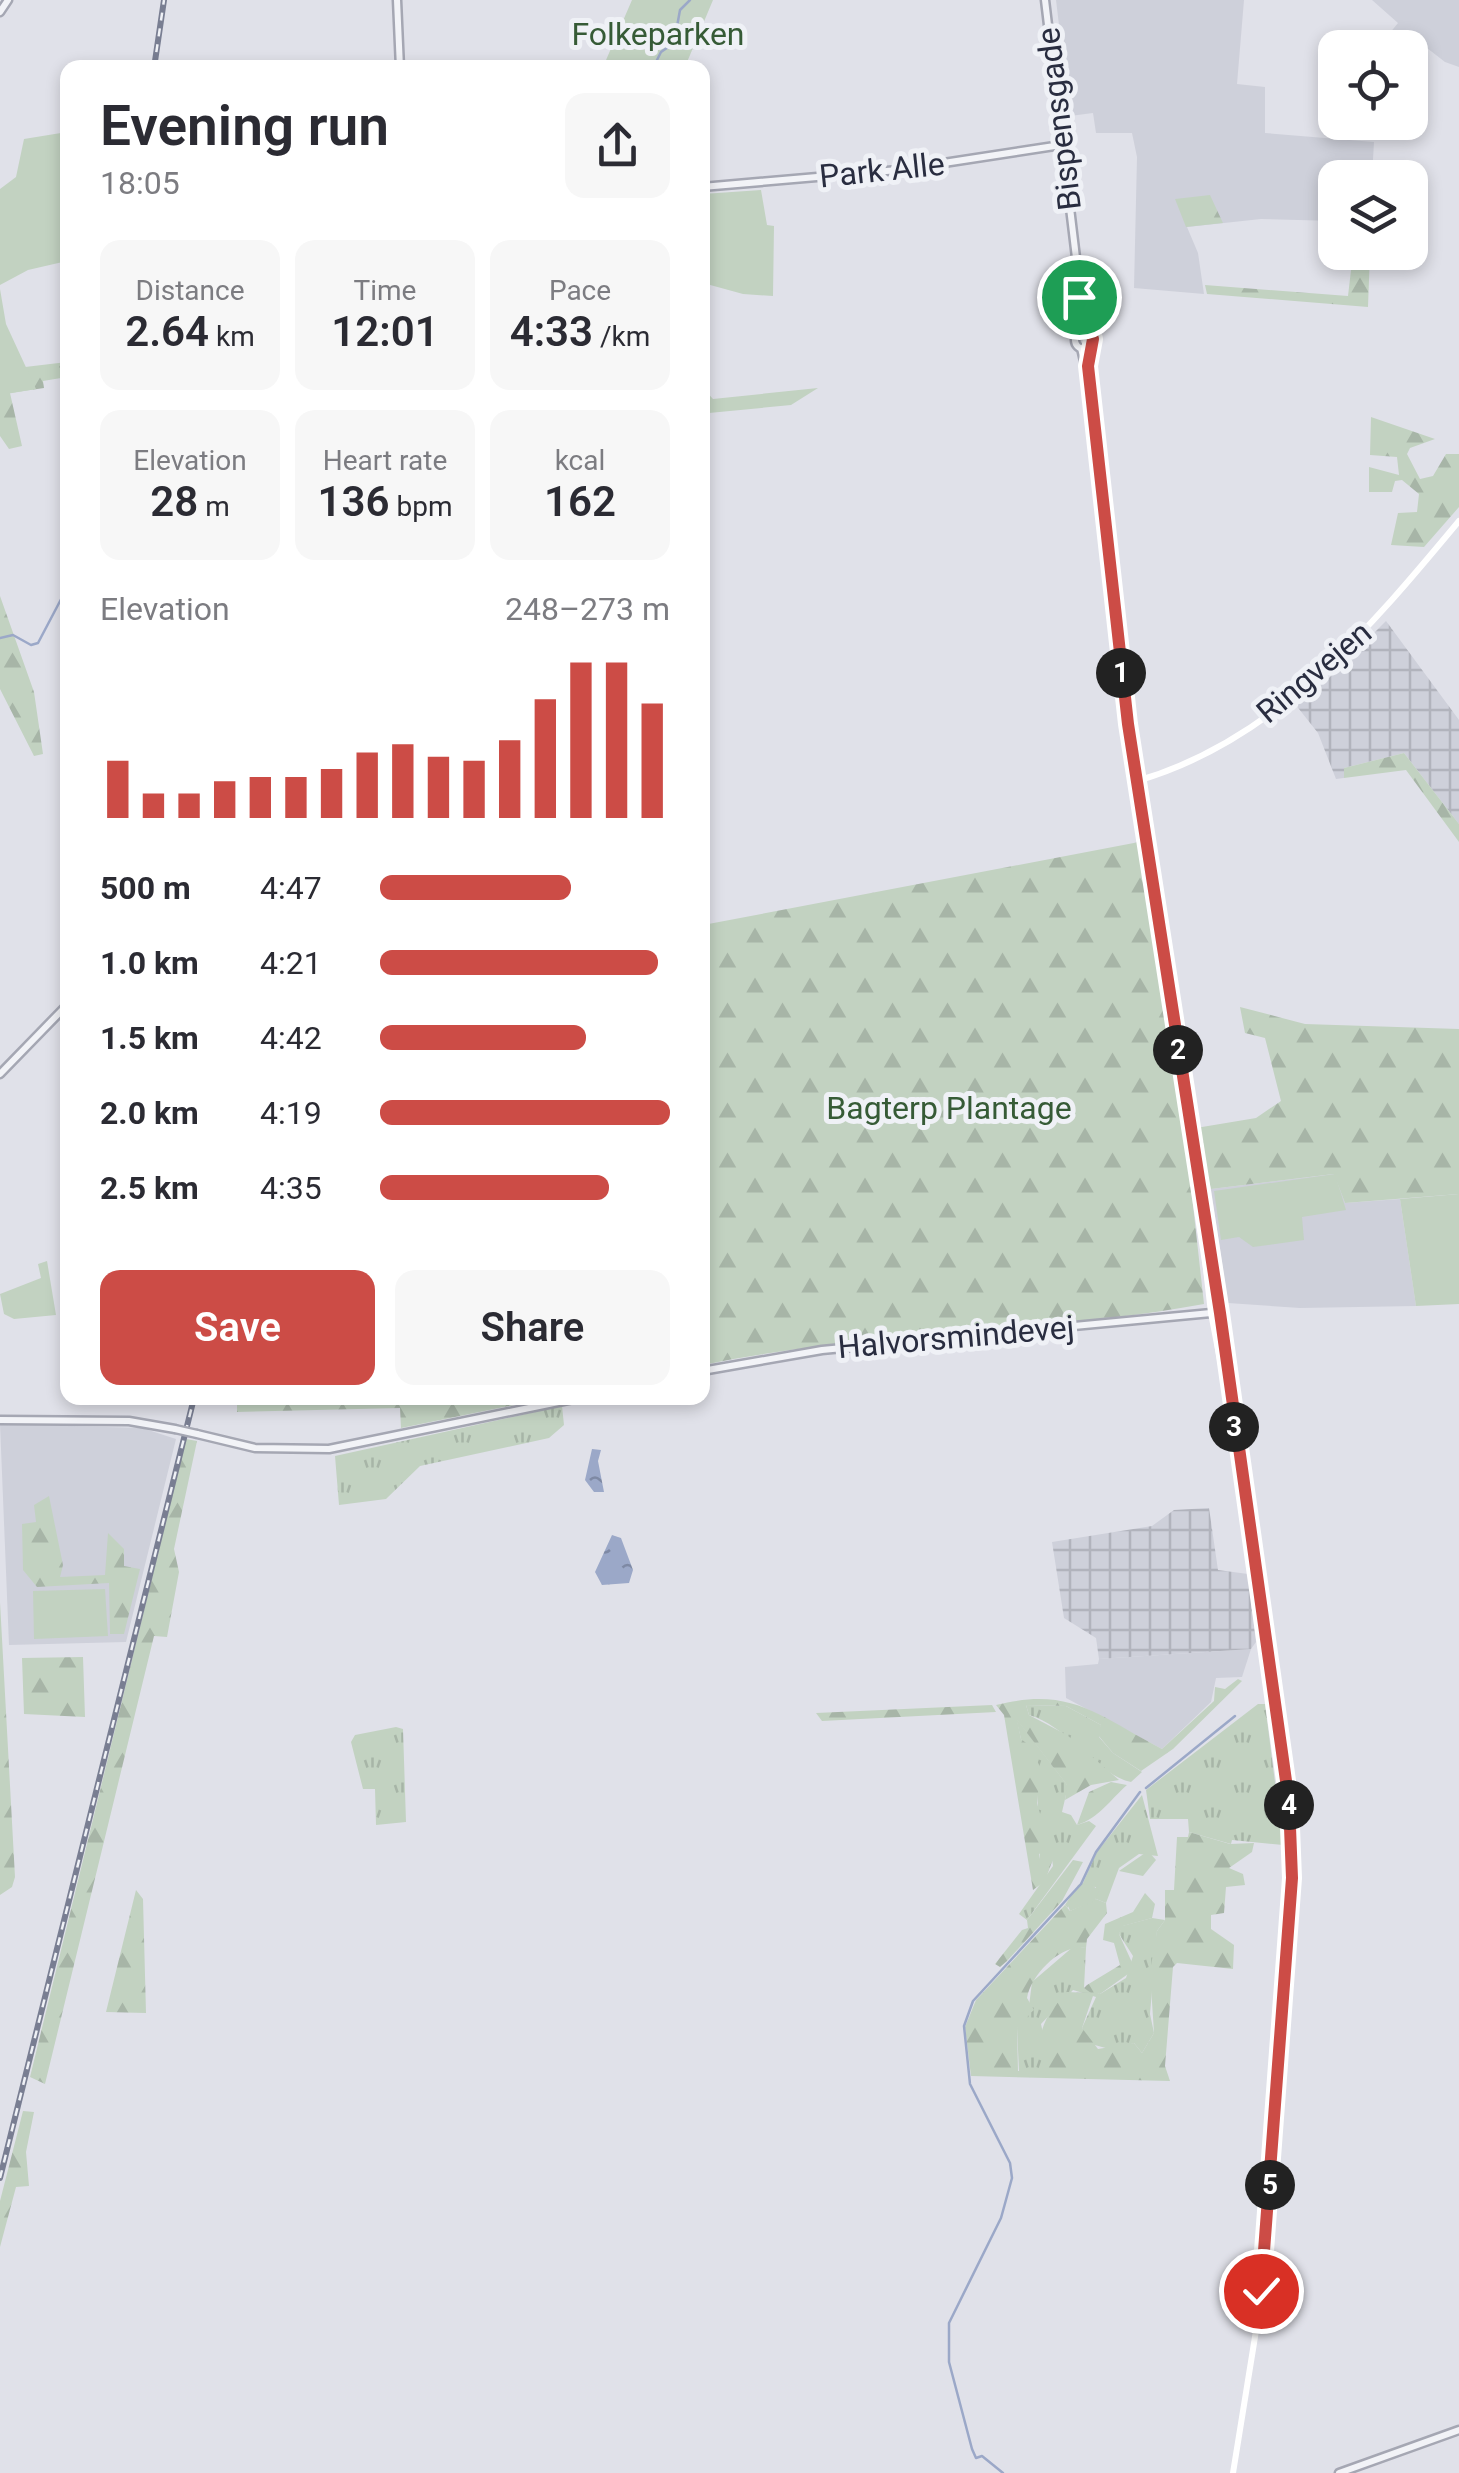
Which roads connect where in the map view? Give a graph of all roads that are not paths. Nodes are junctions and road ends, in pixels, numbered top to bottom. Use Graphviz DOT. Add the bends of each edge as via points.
graph roads {
  1 [pos="8,0"];
  2 [pos="396,0"];
  3 [pos="1046,0"];
  4 [pos="0,12"];
  5 [pos="400,60"];
  6 [pos="1061,145"];
  7 [pos="710,185"];
  8 [pos="1079,297"];
  9 [pos="1078,332"];
  10 [pos="1089,332"];
  11 [pos="1085,348"];
  12 [pos="1459,520"];
  13 [pos="1137,781"];
  14 [pos="60,1012"];
  15 [pos="0,1074"];
  16 [pos="1195,1166"];
  17 [pos="1211,1313"];
  18 [pos="710,1370"];
  19 [pos="544,1405"];
  20 [pos="0,1420"];
  21 [pos="1234,1427"];
  22 [pos="1459,2430"];
  23 [pos="1232,2472"];
  24 [pos="1339,2473"];
  1 -- 4 [label="street"];
  2 -- 5 [label="street"];
  3 -- 6 [label="street, Bispensgade"];
  6 -- 7 [label="street, Park Alle" via="898,170"];
  6 -- 8 [label="street, Bispensgade"];
  8 -- 9 [label="street, Bispensgade"];
  8 -- 10 [label="street, Bispensgade"];
  9 -- 10 [label="street"];
  9 -- 11 [label="street, Bispensgade" via="1075,342"];
  10 -- 11 [label="street, Bispensgade" via="1093,339"];
  11 -- 13 [label="street"];
  12 -- 13 [label="main road, Ringvejen" via="1376,620 1294,696 1220,745"];
  13 -- 16 [label="main road"];
  14 -- 15 [label="street"];
  16 -- 17 [label="main road"];
  16 -- 21 [label="main road"];
  17 -- 18 [label="street, Halvorsmindevej" via="822,1350"];
  17 -- 21 [label="main road"];
  19 -- 20 [label="street, bridge" via="329,1449 255,1448 129,1421"];
  21 -- 23 [label="main road" via="1289,1802 1292,1878 1260,2306"];
  22 -- 24 [label="street"];
}
